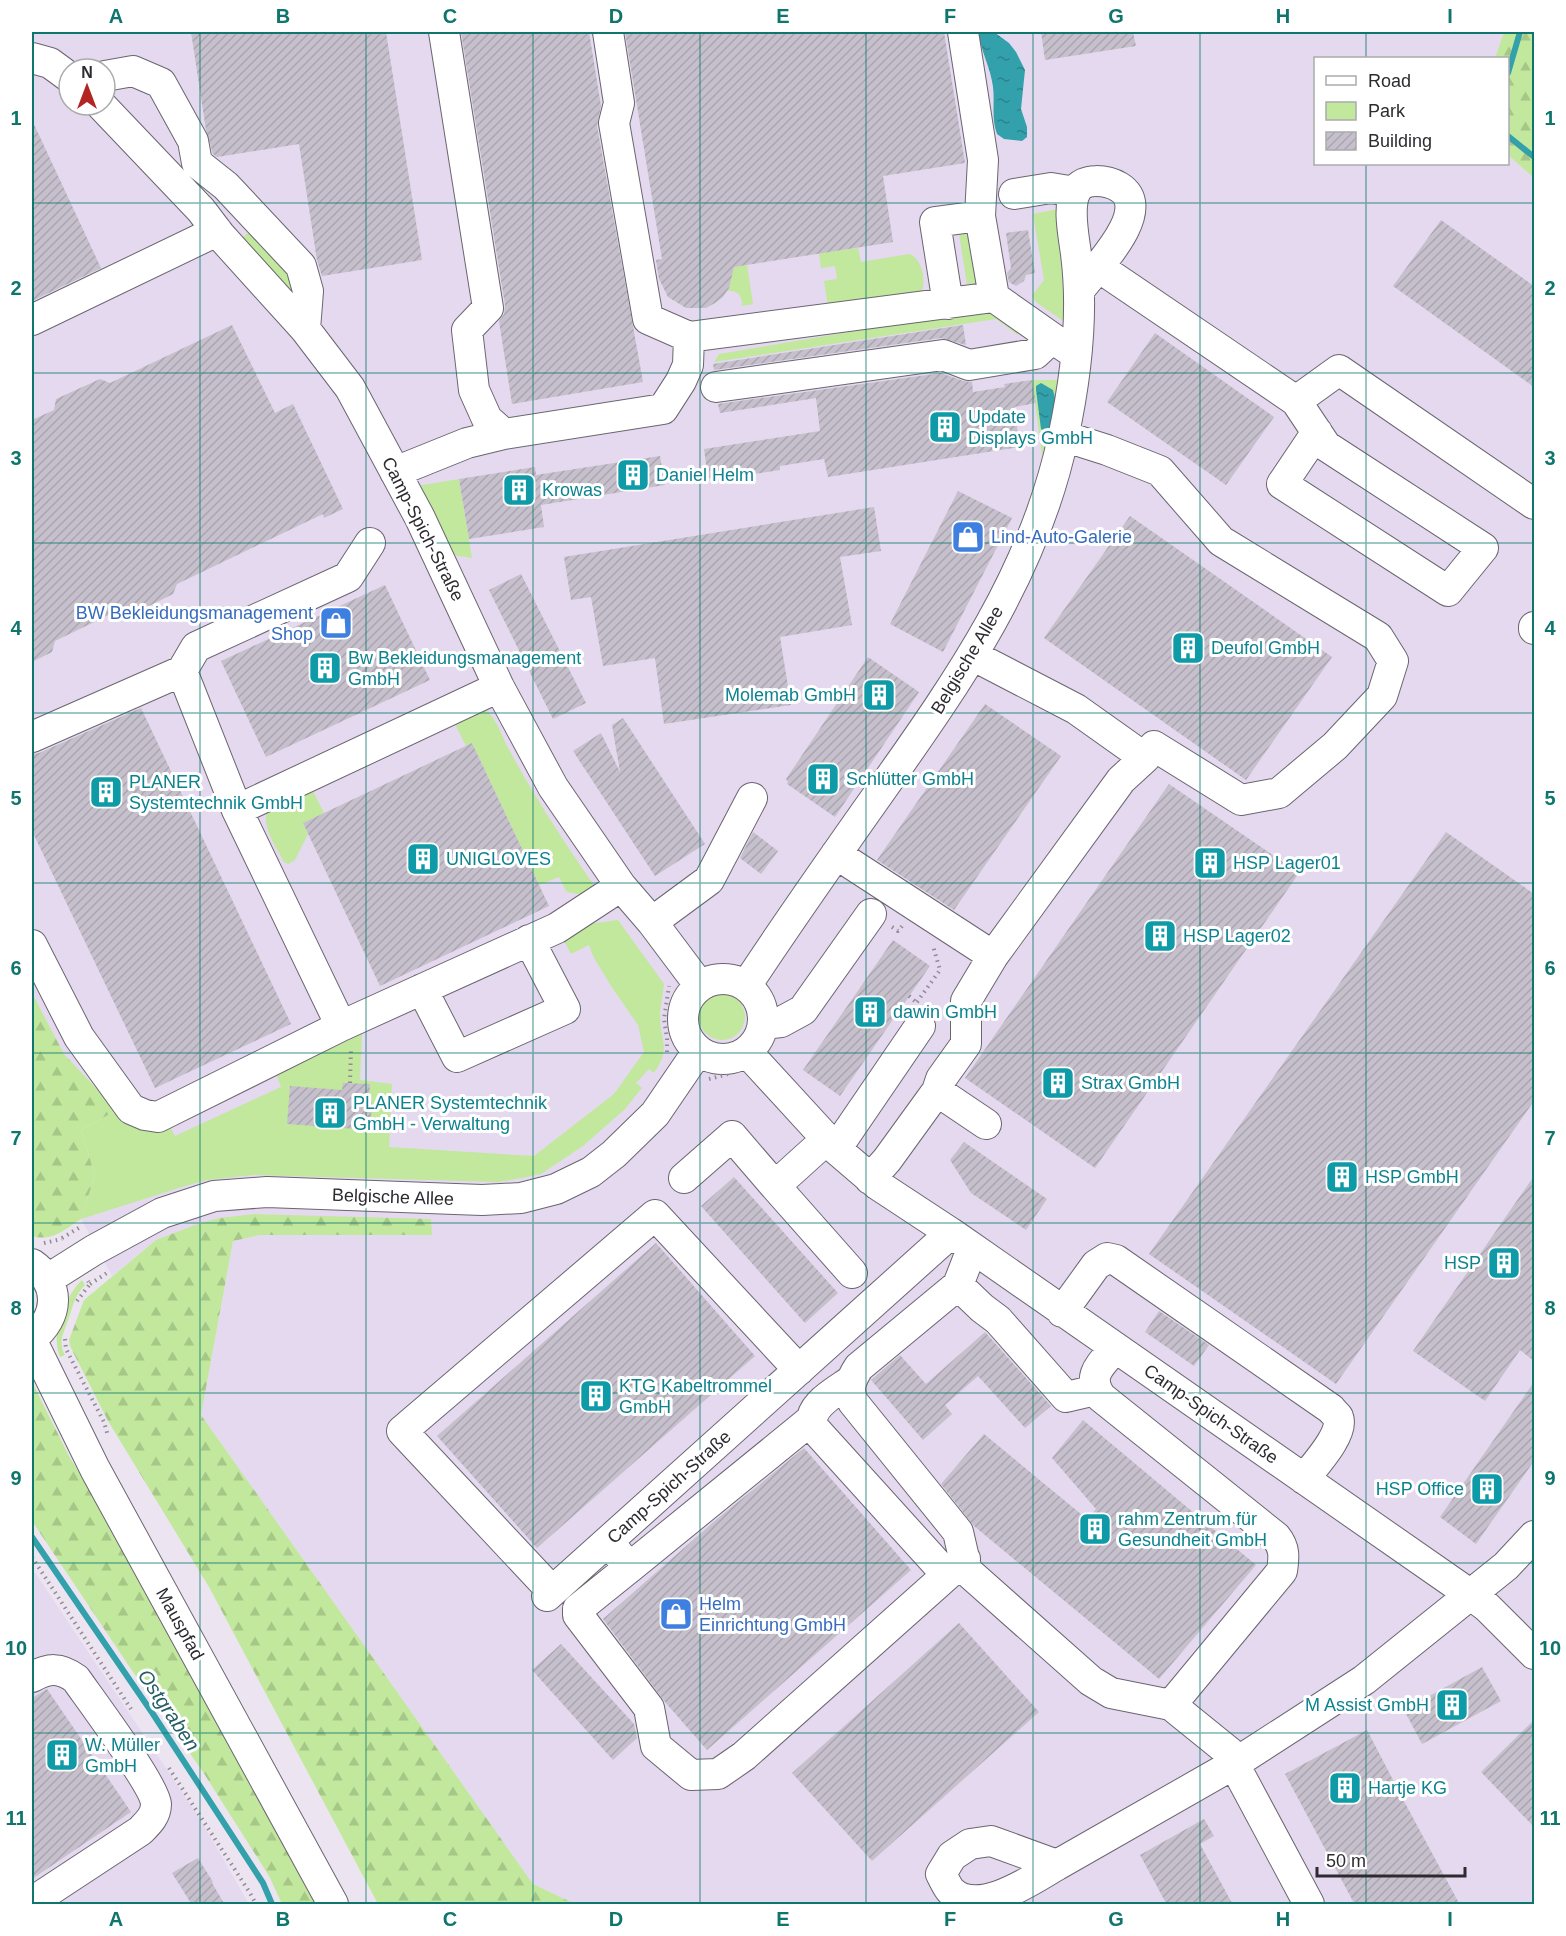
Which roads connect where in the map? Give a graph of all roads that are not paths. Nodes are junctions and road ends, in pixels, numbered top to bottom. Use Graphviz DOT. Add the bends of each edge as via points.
graph roads {
  1 [pos="444,32"];
  2 [pos="608,32"];
  3 [pos="963,32"];
  4 [pos="32,58"];
  5 [pos="57,68"];
  6 [pos="117,74"];
  7 [pos="112,117"];
  8 [pos="225,186"];
  9 [pos="1075,192"];
  10 [pos="1014,194"];
  11 [pos="980,216"];
  12 [pos="209,221"];
  13 [pos="1089,277"];
  14 [pos="994,297"];
  15 [pos="948,304"];
  16 [pos="32,320"];
  17 [pos="305,329"];
  18 [pos="689,337"];
  19 [pos="1064,346"];
  20 [pos="716,387"];
  21 [pos="1296,401"];
  22 [pos="1317,432"];
  23 [pos="504,434"];
  24 [pos="1063,436"];
  25 [pos="395,472"];
  26 [pos="1534,504"];
  27 [pos="370,543"];
  28 [pos="972,656"];
  29 [pos="182,671"];
  30 [pos="499,687"];
  31 [pos="32,737"];
  32 [pos="1145,758"];
  33 [pos="752,798"];
  34 [pos="237,810"];
  35 [pos="836,855"];
  36 [pos="621,886"];
  37 [pos="871,914"];
  38 [pos="652,922"];
  39 [pos="529,940"];
  40 [pos="32,945"];
  41 [pos="993,956"];
  42 [pos="700,986"];
  43 [pos="746,986"];
  44 [pos="422,989"];
  45 [pos="919,1015"];
  46 [pos="347,1023"];
  47 [pos="763,1024"];
  48 [pos="698,1051"];
  49 [pos="747,1052"];
  50 [pos="937,1091"];
  51 [pos="986,1125"];
  52 [pos="831,1144"];
  53 [pos="684,1178"];
  54 [pos="870,1179"];
  55 [pos="775,1186"];
  56 [pos="961,1241"];
  57 [pos="39,1262"];
  58 [pos="852,1273"];
  59 [pos="958,1285"];
  60 [pos="1062,1312"];
  61 [pos="32,1340"];
  62 [pos="1115,1348"];
  63 [pos="799,1370"];
  64 [pos="852,1380"];
  65 [pos="1096,1390"];
  66 [pos="811,1420"];
  67 [pos="1304,1479"];
  68 [pos="1534,1536"];
  69 [pos="609,1542"];
  70 [pos="956,1567"];
  71 [pos="629,1568"];
  72 [pos="1471,1596"];
  73 [pos="1534,1654"];
  74 [pos="32,1677"];
  75 [pos="1171,1705"];
  76 [pos="1236,1762"];
  77 [pos="1057,1865"];
  78 [pos="32,1902"];
  79 [pos="333,1905"];
  80 [pos="1309,1905"];
  1 -- 23 [label="street" via="488,308 467,330 474,390 487,419"];
  2 -- 18 [label="street" via="619,103 615,123 648,320"];
  3 -- 11 [label="street" via="983,160"];
  4 -- 5 [label="street"];
  6 -- 8 [label="street" via="133,71 161,83 193,141 197,163"];
  7 -- 12 [label="street, Camp-Spich-Straße"];
  8 -- 12 [label="street"];
  8 -- 17 [label="street" via="301,266 308,291"];
  9 -- 10 [label="street" via="1051,188"];
  9 -- 13 [label="street, Belgische Allee" via="1071,218"];
  9 -- 13 [label="street" via="1082,184 1100,180 1119,186 1127,194 1132,210 1126,228"];
  11 -- 14 [label="street"];
  11 -- 15 [label="street" via="934,222"];
  12 -- 16 [label="street"];
  12 -- 17 [label="street, Camp-Spich-Straße"];
  13 -- 19 [label="street, Belgische Allee"];
  13 -- 21 [label="street"];
  14 -- 15 [label="street"];
  14 -- 19 [label="street"];
  15 -- 18 [label="street"];
  17 -- 25 [label="street, Camp-Spich-Straße" via="350,388"];
  18 -- 23 [label="street" via="688,365 663,409"];
  19 -- 20 [label="street" via="969,365 943,355"];
  19 -- 24 [label="street, Belgische Allee" via="1071,395"];
  21 -- 22 [label="street"];
  21 -- 26 [label="street" via="1339,370"];
  22 -- 22 [label="street" via="1326,446 1483,548 1448,591 1282,484"];
  23 -- 25 [label="street" via="467,442"];
  24 -- 28 [label="street, Belgische Allee" via="1049,492 1026,555"];
  24 -- 32 [label="street" via="1160,471 1221,541 1378,637 1393,662 1382,696 1335,746 1279,794 1241,800 1154,746"];
  25 -- 30 [label="street, Camp-Spich-Straße"];
  27 -- 29 [label="street" via="348,577 196,647"];
  28 -- 32 [label="street" via="1076,709"];
  28 -- 35 [label="street, Belgische Allee"];
  29 -- 31 [label="street"];
  29 -- 34 [label="street"];
  30 -- 34 [label="street"];
  30 -- 36 [label="street, Camp-Spich-Straße" via="553,787"];
  32 -- 41 [label="street" via="1121,780"];
  33 -- 38 [label="street" via="709,880"];
  34 -- 46 [label="street"];
  35 -- 41 [label="street"];
  35 -- 43 [label="street, Belgische Allee"];
  36 -- 38 [label="street, Camp-Spich-Straße"];
  36 -- 39 [label="street" via="557,928"];
  37 -- 47 [label="street" via="804,1010 781,1022"];
  38 -- 42 [label="street, Camp-Spich-Straße"];
  39 -- 44 [label="street"];
  39 -- 44 [label="street" via="565,1009 457,1057"];
  40 -- 46 [label="street" via="79,1037 131,1108 145,1115 158,1117"];
  41 -- 50 [label="street" via="966,1001 966,1044"];
  42 -- 43 [label="street" via="723,979"];
  42 -- 48 [label="street" via="690,994 682,1018 689,1042"];
  43 -- 47 [label="street" via="760,1003"];
  44 -- 46 [label="street"];
  45 -- 52 [label="street"];
  47 -- 49 [label="street"];
  48 -- 49 [label="street" via="722,1059"];
  48 -- 57 [label="street, Belgische Allee" via="655,1114 615,1154 591,1172 548,1192 482,1200 267,1192 214,1196"];
  49 -- 52 [label="street, Camp-Spich-Straße"];
  50 -- 51 [label="street"];
  50 -- 54 [label="street"];
  52 -- 54 [label="street, Camp-Spich-Straße"];
  52 -- 55 [label="street"];
  53 -- 55 [label="street" via="732,1136"];
  54 -- 56 [label="street, Camp-Spich-Straße"];
  55 -- 58 [label="street"];
  56 -- 59 [label="street"];
  56 -- 60 [label="street, Camp-Spich-Straße"];
  56 -- 63 [label="street, Camp-Spich-Straße"];
  57 -- 61 [label="street" via="53,1292 53,1306 49,1319"];
  59 -- 64 [label="street" via="859,1367"];
  59 -- 65 [label="street" via="998,1320 1066,1397"];
  60 -- 62 [label="street, Camp-Spich-Straße"];
  60 -- 67 [label="street" via="1096,1265 1107,1258 1116,1260 1338,1416 1339,1428 1333,1441"];
  61 -- 79 [label="street, Mauspfad" via="95,1469"];
  62 -- 65 [label="street" via="1096,1371"];
  62 -- 67 [label="street, Camp-Spich-Straße"];
  63 -- 69 [label="street, Camp-Spich-Straße"];
  63 -- 69 [label="street, Camp-Spich-Straße" via="655,1215 402,1431 550,1594"];
  64 -- 66 [label="street" via="817,1407"];
  64 -- 70 [label="street" via="850,1395 854,1402 958,1532"];
  65 -- 75 [label="street" via="1282,1545 1282,1571"];
  66 -- 70 [label="street" via="813,1427"];
  66 -- 71 [label="street"];
  67 -- 72 [label="street, Camp-Spich-Straße"];
  68 -- 72 [label="street"];
  69 -- 71 [label="street"];
  70 -- 71 [label="street" via="744,1756 718,1774 691,1775 657,1746 649,1708 578,1615 578,1609"];
  70 -- 75 [label="street" via="967,1571 1091,1681 1111,1693"];
  72 -- 73 [label="street, Camp-Spich-Straße"];
  72 -- 76 [label="street" via="1364,1680"];
  74 -- 78 [label="street" via="54,1668 76,1679 145,1779 156,1802 149,1823 140,1831"];
  75 -- 76 [label="street"];
  76 -- 77 [label="street"];
  76 -- 80 [label="street"];
}
